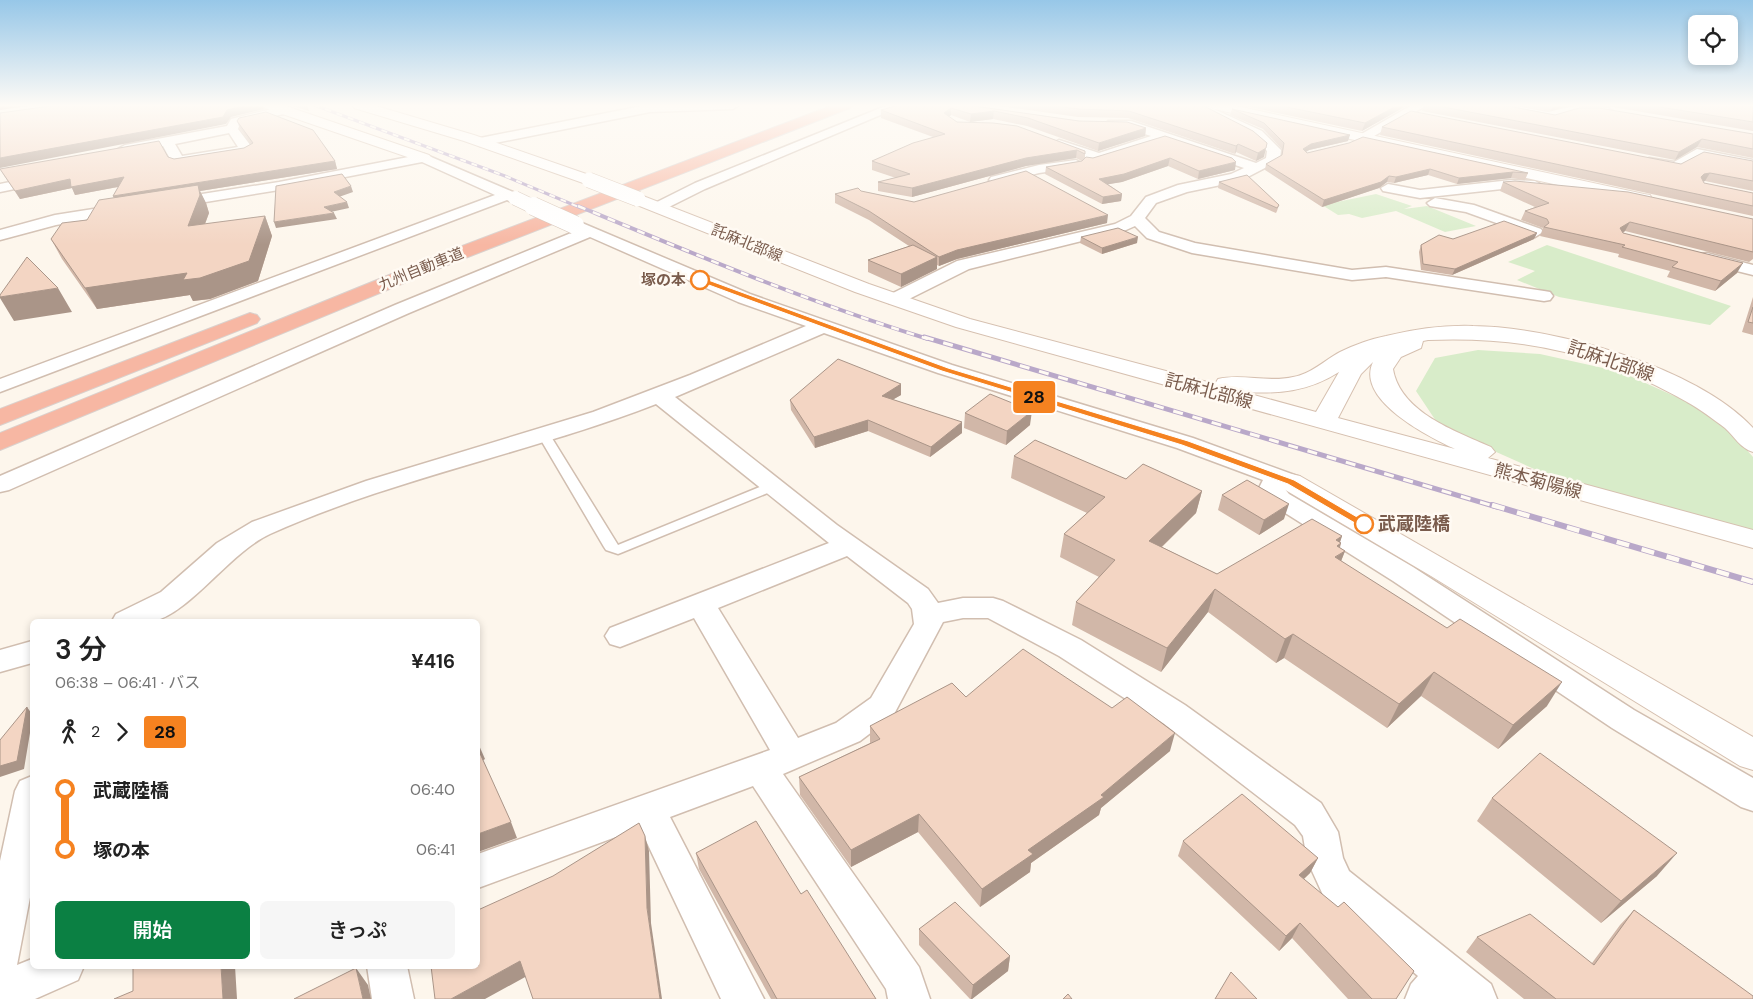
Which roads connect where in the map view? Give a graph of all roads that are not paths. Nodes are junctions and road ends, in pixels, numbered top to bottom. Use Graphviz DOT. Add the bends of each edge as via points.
graph roads {
  1 [pos="173,152"];
  2 [pos="237,152"];
  3 [pos="405,152"];
  4 [pos="507,152"];
  5 [pos="687,152"];
  6 [pos="724,152"];
  7 [pos="784,152"];
  8 [pos="1070,152"];
  9 [pos="1118,152"];
  10 [pos="1210,152"];
  11 [pos="1274,152"];
  12 [pos="1415,152"];
  13 [pos="424,158"];
  14 [pos="1638,160"];
  15 [pos="1089,161"];
  16 [pos="1753,164"];
  17 [pos="1257,168"];
  18 [pos="1026,172"];
  19 [pos="57,176"];
  20 [pos="979,185"];
  21 [pos="1051,185"];
  22 [pos="0,188"];
  23 [pos="1388,188"];
  24 [pos="1420,194"];
  25 [pos="511,196"];
  26 [pos="1639,198"];
  27 [pos="1658,202"];
  28 [pos="156,205"];
  29 [pos="138,207"];
  30 [pos="658,207"];
  31 [pos="1109,216"];
  32 [pos="1131,222"];
  33 [pos="582,229"];
  34 [pos="1535,232"];
  35 [pos="0,235"];
  36 [pos="1687,253"];
  37 [pos="1753,270"];
  38 [pos="1544,296"];
  39 [pos="895,299"];
  40 [pos="296,301"];
  41 [pos="268,312"];
  42 [pos="825,326"];
  43 [pos="1448,333"];
  44 [pos="1387,342"];
  45 [pos="1138,372"];
  46 [pos="1,385"];
  47 [pos="660,396"];
  48 [pos="0,418"];
  49 [pos="1323,422"];
  50 [pos="544,435"];
  51 [pos="0,442"];
  52 [pos="1753,444"];
  53 [pos="1284,479"];
  54 [pos="0,485"];
  55 [pos="771,487"];
  56 [pos="1560,487"];
  57 [pos="1753,539"];
  58 [pos="850,545"];
  59 [pos="701,605"];
  60 [pos="928,615"];
  61 [pos="131,619"];
  62 [pos="620,636"];
  63 [pos="30,653"];
  64 [pos="0,661"];
  65 [pos="1752,752"];
  66 [pos="776,762"];
  67 [pos="1753,796"];
  68 [pos="30,801"];
  69 [pos="648,809"];
  70 [pos="480,870"];
  71 [pos="0,958"];
  72 [pos="57,969"];
  73 [pos="388,969"];
  74 [pos="1436,987"];
  75 [pos="0,993"];
  76 [pos="393,999"];
  77 [pos="743,999"];
  78 [pos="909,999"];
  79 [pos="1476,999"];
  1 -- 2 [label="street" via="178,161"];
  3 -- 13 [label="main road"];
  4 -- 30 [label="main road, 託麻北部線, bridge"];
  5 -- 40 [label="highway, 九州自動車道"];
  6 -- 51 [label="highway, 九州自動車道" via="443,260"];
  7 -- 30 [label="street"];
  8 -- 15 [label="street"];
  9 -- 15 [label="street"];
  10 -- 17 [label="street"];
  11 -- 17 [label="street" via="1273,160"];
  12 -- 26 [label="main road"];
  13 -- 25 [label="street"];
  13 -- 28 [label="street" via="279,186"];
  14 -- 16 [label="street" via="1677,167 1697,153"];
  15 -- 18 [label="street"];
  17 -- 32 [label="street" via="1235,178 1183,188 1152,200"];
  18 -- 20 [label="street"];
  18 -- 21 [label="street"];
  19 -- 22 [label="street"];
  23 -- 24 [label="street"];
  24 -- 26 [label="street" via="1511,184"];
  24 -- 34 [label="street" via="1424,202 1469,208"];
  25 -- 33 [label="street, bridge"];
  25 -- 46 [label="street"];
  26 -- 27 [label="main road"];
  29 -- 35 [label="street" via="55,220"];
  30 -- 39 [label="main road, 託麻北部線"];
  31 -- 32 [label="street"];
  32 -- 38 [label="street" via="1153,235 1192,248 1352,275 1386,272"];
  32 -- 39 [label="street" via="964,265"];
  33 -- 42 [label="street" via="744,298"];
  33 -- 54 [label="street"];
  36 -- 37 [label="street"];
  39 -- 45 [label="main road, 託麻北部線" via="963,323"];
  41 -- 48 [label="highway"];
  42 -- 47 [label="street"];
  42 -- 53 [label="street" via="945,369 1185,443"];
  43 -- 44 [label="main road, 託麻北部線"];
  43 -- 52 [label="main road, 託麻北部線" via="1532,338 1598,354 1672,382 1733,422"];
  43 -- 56 [label="main road, 託麻北部線" via="1422,339 1393,352 1383,365 1381,378 1386,390 1416,418 1442,433"];
  44 -- 45 [label="main road, 託麻北部線" via="1349,356 1304,382 1272,387"];
  44 -- 49 [label="main road, 託麻北部線" via="1351,371"];
  45 -- 49 [label="main road, 託麻北部線"];
  47 -- 50 [label="street"];
  47 -- 55 [label="street"];
  49 -- 56 [label="main road, 熊本菊陽線"];
  50 -- 55 [label="lane" via="612,547 618,550"];
  50 -- 61 [label="street" via="340,498 259,528 223,552 176,595 159,607"];
  53 -- 65 [label="main road"];
  53 -- 67 [label="street" via="1271,488 1280,499 1403,574 1623,719"];
  55 -- 58 [label="street"];
  56 -- 57 [label="main road, 熊本菊陽線"];
  58 -- 59 [label="street"];
  58 -- 60 [label="street" via="918,596"];
  59 -- 62 [label="street"];
  59 -- 66 [label="street"];
  60 -- 66 [label="street" via="929,624 882,707 848,732"];
  60 -- 74 [label="street" via="978,606 993,608 1070,648 1174,714 1308,814 1320,832 1325,860 1336,882"];
  63 -- 64 [label="street"];
  66 -- 69 [label="street"];
  66 -- 78 [label="street" via="905,981"];
  68 -- 71 [label="street"];
  69 -- 70 [label="street"];
  69 -- 77 [label="street"];
  72 -- 75 [label="street"];
  73 -- 76 [label="street"];
  74 -- 79 [label="street"];
}
